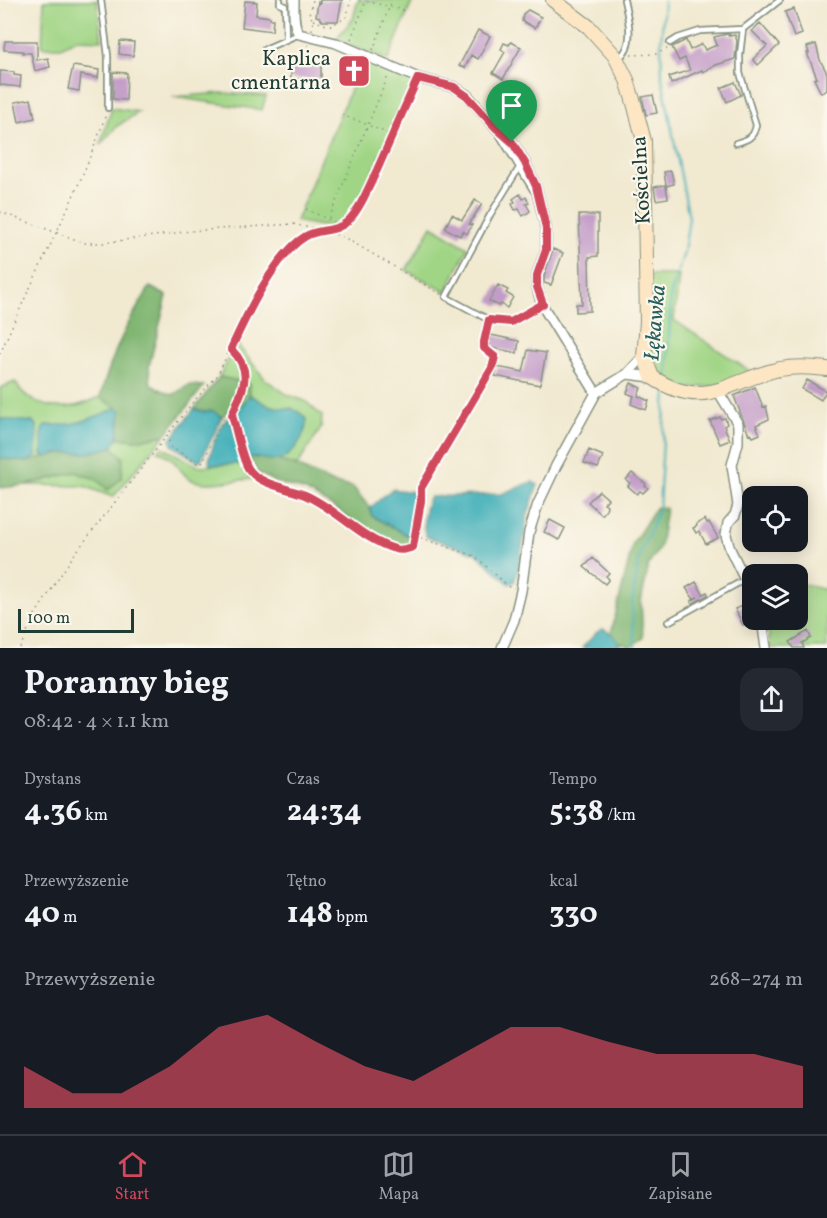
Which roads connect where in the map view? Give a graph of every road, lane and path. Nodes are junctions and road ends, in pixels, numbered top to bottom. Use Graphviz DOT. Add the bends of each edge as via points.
graph roads {
  1 [pos="101,0"];
  2 [pos="280,0"];
  3 [pos="294,0"];
  4 [pos="313,0"];
  5 [pos="351,0"];
  6 [pos="359,0"];
  7 [pos="366,0"];
  8 [pos="392,0"];
  9 [pos="553,0"];
  10 [pos="624,0"];
  11 [pos="780,0"];
  12 [pos="390,6"];
  13 [pos="407,11"];
  14 [pos="313,20"];
  15 [pos="323,24"];
  16 [pos="743,29"];
  17 [pos="321,30"];
  18 [pos="306,35"];
  19 [pos="286,40"];
  20 [pos="670,43"];
  21 [pos="348,45"];
  22 [pos="265,49"];
  23 [pos="666,49"];
  24 [pos="364,56"];
  25 [pos="621,56"];
  26 [pos="306,58"];
  27 [pos="391,70"];
  28 [pos="418,78"];
  29 [pos="268,84"];
  30 [pos="318,85"];
  31 [pos="108,108"];
  32 [pos="342,115"];
  33 [pos="368,125"];
  34 [pos="496,128"];
  35 [pos="389,134"];
  36 [pos="736,143"];
  37 [pos="519,168"];
  38 [pos="540,200"];
  39 [pos="306,209"];
  40 [pos="0,212"];
  41 [pos="329,218"];
  42 [pos="343,226"];
  43 [pos="329,231"];
  44 [pos="57,233"];
  45 [pos="446,297"];
  46 [pos="543,304"];
  47 [pos="489,320"];
  48 [pos="231,349"];
  49 [pos="0,354"];
  50 [pos="644,356"];
  51 [pos="827,369"];
  52 [pos="627,374"];
  53 [pos="662,383"];
  54 [pos="718,391"];
  55 [pos="596,393"];
  56 [pos="232,415"];
  57 [pos="167,435"];
  58 [pos="415,536"];
  59 [pos="742,576"];
  60 [pos="742,581"];
  61 [pos="521,591"];
  62 [pos="668,622"];
  63 [pos="763,630"];
  64 [pos="20,648"];
  65 [pos="502,648"];
  66 [pos="766,648"];
  1 -- 31 [label="lane" via="108,56"];
  2 -- 19 [label="lane" via="285,6"];
  3 -- 18 [label="street" via="296,30"];
  4 -- 14 [label="path" via="309,14"];
  5 -- 15 [label="path" via="346,18 329,26"];
  6 -- 7 [label="path"];
  7 -- 12 [label="path"];
  7 -- 21 [label="path"];
  8 -- 12 [label="path"];
  9 -- 25 [label="street, Kościelna"];
  10 -- 25 [label="lane" via="629,23 628,41"];
  11 -- 16 [label="lane"];
  12 -- 13 [label="path"];
  12 -- 24 [label="path"];
  14 -- 15 [label="path"];
  14 -- 18 [label="path"];
  15 -- 17 [label="path"];
  16 -- 20 [label="lane" via="700,31"];
  16 -- 36 [label="lane" via="740,73 756,125 755,133"];
  18 -- 19 [label="lane"];
  18 -- 24 [label="street"];
  18 -- 26 [label="path"];
  19 -- 22 [label="lane"];
  23 -- 25 [label="path" via="656,54"];
  24 -- 28 [label="street"];
  25 -- 50 [label="street, Kościelna" via="644,141"];
  27 -- 33 [label="path"];
  28 -- 34 [label="street" via="454,87"];
  28 -- 42 [label="path" via="368,188"];
  29 -- 30 [label="lane"];
  31 -- 44 [label="path" via="95,148"];
  32 -- 33 [label="path"];
  33 -- 35 [label="path"];
  33 -- 41 [label="path"];
  34 -- 37 [label="lane"];
  34 -- 38 [label="street" via="512,142 525,163"];
  37 -- 38 [label="lane"];
  37 -- 45 [label="lane"];
  38 -- 46 [label="street" via="546,250 537,287"];
  39 -- 41 [label="path"];
  40 -- 44 [label="path"];
  41 -- 42 [label="path"];
  42 -- 43 [label="path"];
  43 -- 44 [label="path" via="293,224 94,243"];
  43 -- 45 [label="path"];
  43 -- 48 [label="path" via="308,235 292,246"];
  44 -- 49 [label="path"];
  45 -- 47 [label="lane"];
  46 -- 47 [label="lane" via="511,322"];
  46 -- 55 [label="street"];
  47 -- 58 [label="path" via="484,348 495,357 492,368 421,488"];
  48 -- 56 [label="path" via="240,358 246,376"];
  48 -- 57 [label="path" via="217,376"];
  50 -- 52 [label="street"];
  50 -- 53 [label="street"];
  51 -- 54 [label="street" via="780,369"];
  52 -- 53 [label="street"];
  52 -- 55 [label="street"];
  53 -- 54 [label="street" via="683,393"];
  54 -- 59 [label="street" via="738,424 732,465 738,505 726,535"];
  55 -- 61 [label="street" via="538,504"];
  56 -- 57 [label="path" via="225,416 202,463 171,447"];
  56 -- 58 [label="path" via="248,468 256,477 305,495 338,513 364,534 396,549 413,547"];
  57 -- 64 [label="path" via="74,556 33,618"];
  58 -- 61 [label="path" via="475,556 509,586"];
  60 -- 62 [label="lane"];
  61 -- 65 [label="street"];
  63 -- 66 [label="street"];
}
